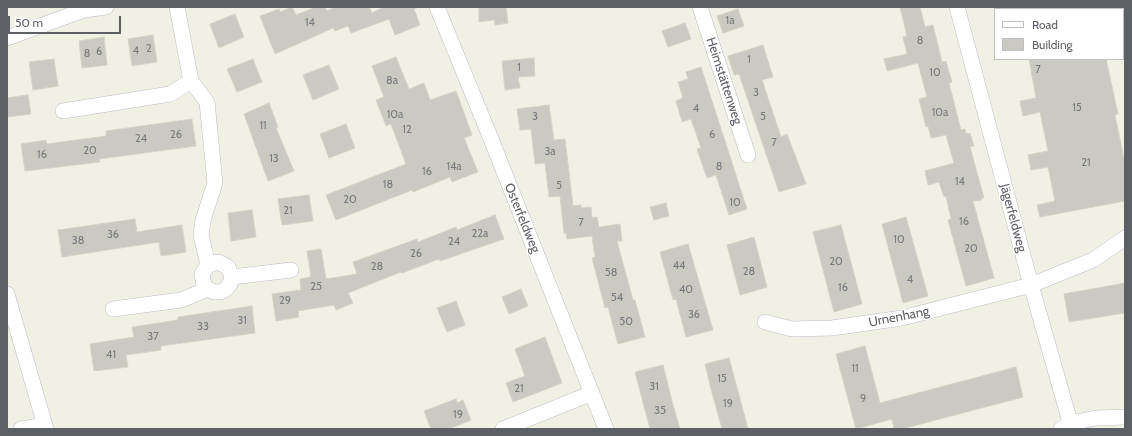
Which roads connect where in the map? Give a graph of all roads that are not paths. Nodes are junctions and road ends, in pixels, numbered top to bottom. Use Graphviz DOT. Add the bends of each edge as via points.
graph roads {
  1 [pos="106,7"];
  2 [pos="177,7"];
  3 [pos="437,7"];
  4 [pos="700,7"];
  5 [pos="957,7"];
  6 [pos="7,38"];
  7 [pos="191,81"];
  8 [pos="63,111"];
  9 [pos="748,155"];
  10 [pos="1125,238"];
  11 [pos="208,265"];
  12 [pos="291,270"];
  13 [pos="232,277"];
  14 [pos="1031,285"];
  15 [pos="208,289"];
  16 [pos="7,294"];
  17 [pos="113,309"];
  18 [pos="765,322"];
  19 [pos="592,393"];
  20 [pos="1125,417"];
  21 [pos="45,427"];
  22 [pos="1068,427"];
  23 [pos="21,429"];
  24 [pos="503,429"];
  25 [pos="606,429"];
  1 -- 6 [label="street" via="84,10"];
  2 -- 7 [label="street"];
  3 -- 19 [label="street, Osterfeldweg"];
  4 -- 9 [label="street, Heimstättenweg"];
  5 -- 14 [label="street, Jägerfeldweg"];
  7 -- 8 [label="street" via="170,94"];
  7 -- 11 [label="street" via="207,102 215,182 203,220 201,236"];
  10 -- 14 [label="street, Urnenhang" via="1093,260"];
  11 -- 13 [label="street" via="213,262 224,264"];
  11 -- 15 [label="street" via="202,274 204,285"];
  12 -- 13 [label="street"];
  13 -- 15 [label="street" via="226,289 214,292"];
  14 -- 18 [label="street, Urnenhang" via="877,322 832,328 792,329"];
  14 -- 22 [label="street, Jägerfeldweg"];
  15 -- 17 [label="street" via="181,300"];
  16 -- 21 [label="street"];
  19 -- 24 [label="street"];
  19 -- 25 [label="street, Osterfeldweg"];
  20 -- 22 [label="street" via="1096,418"];
  21 -- 23 [label="street"];
}
